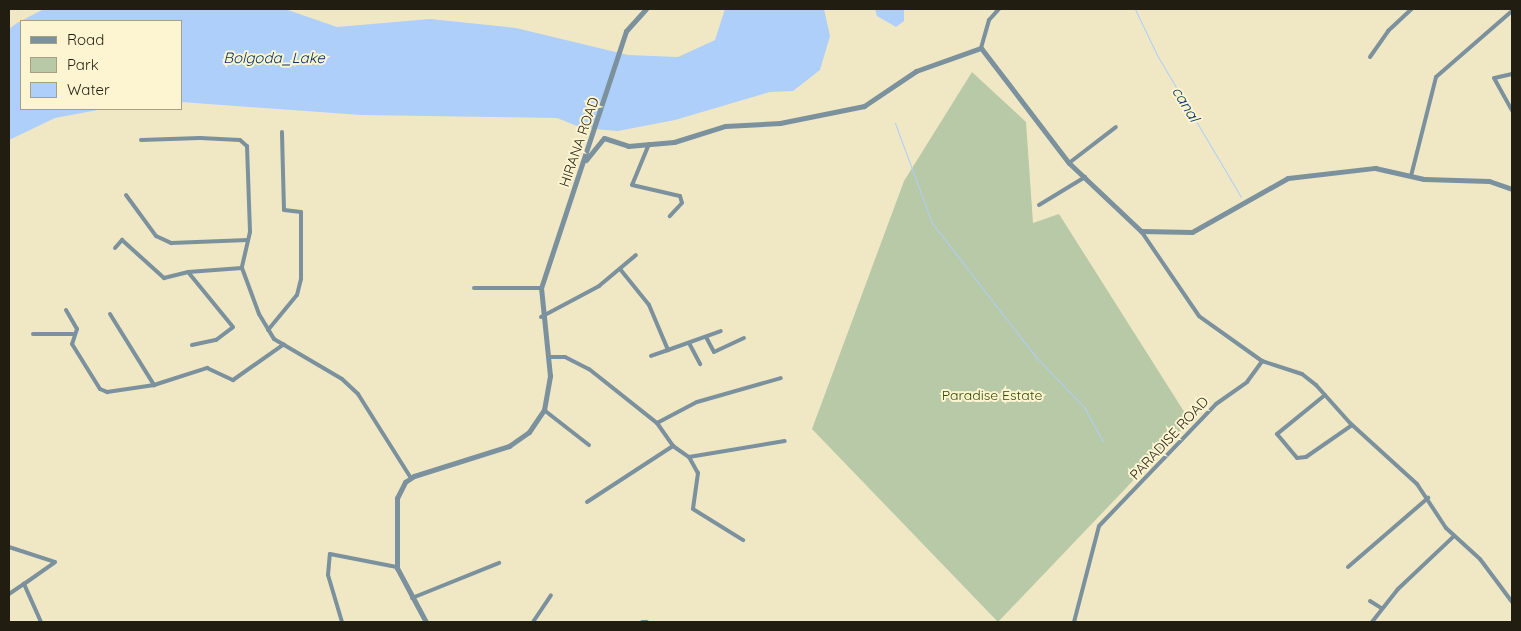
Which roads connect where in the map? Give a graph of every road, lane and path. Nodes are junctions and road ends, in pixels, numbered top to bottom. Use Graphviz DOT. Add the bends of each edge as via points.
graph roads {
  1 [pos="646,9"];
  2 [pos="999,9"];
  3 [pos="1412,9"];
  4 [pos="1512,11"];
  5 [pos="981,48"];
  6 [pos="1370,57"];
  7 [pos="1512,74"];
  8 [pos="1512,110"];
  9 [pos="1116,127"];
  10 [pos="282,132"];
  11 [pos="141,140"];
  12 [pos="649,144"];
  13 [pos="586,160"];
  14 [pos="1069,163"];
  15 [pos="1411,176"];
  16 [pos="1086,177"];
  17 [pos="1512,189"];
  18 [pos="126,195"];
  19 [pos="1039,206"];
  20 [pos="670,216"];
  21 [pos="1141,231"];
  22 [pos="248,240"];
  23 [pos="115,248"];
  24 [pos="636,255"];
  25 [pos="242,268"];
  26 [pos="620,269"];
  27 [pos="188,272"];
  28 [pos="474,288"];
  29 [pos="541,288"];
  30 [pos="66,310"];
  31 [pos="110,314"];
  32 [pos="541,317"];
  33 [pos="268,330"];
  34 [pos="721,331"];
  35 [pos="33,334"];
  36 [pos="73,334"];
  37 [pos="706,337"];
  38 [pos="744,338"];
  39 [pos="689,343"];
  40 [pos="284,344"];
  41 [pos="192,345"];
  42 [pos="668,350"];
  43 [pos="651,356"];
  44 [pos="548,357"];
  45 [pos="1262,361"];
  46 [pos="700,364"];
  47 [pos="781,378"];
  48 [pos="154,385"];
  49 [pos="1324,395"];
  50 [pos="544,410"];
  51 [pos="657,423"];
  52 [pos="1352,425"];
  53 [pos="785,441"];
  54 [pos="589,445"];
  55 [pos="673,446"];
  56 [pos="689,457"];
  57 [pos="411,478"];
  58 [pos="1428,498"];
  59 [pos="587,502"];
  60 [pos="1454,536"];
  61 [pos="743,540"];
  62 [pos="9,547"];
  63 [pos="499,563"];
  64 [pos="1348,566"];
  65 [pos="397,567"];
  66 [pos="24,584"];
  67 [pos="9,594"];
  68 [pos="551,596"];
  69 [pos="412,598"];
  70 [pos="1370,601"];
  71 [pos="1512,602"];
  72 [pos="1381,608"];
  73 [pos="39,622"];
  74 [pos="342,622"];
  75 [pos="426,622"];
  76 [pos="533,622"];
  77 [pos="642,622"];
  78 [pos="647,622"];
  79 [pos="1074,622"];
  80 [pos="1372,622"];
  1 -- 13 [label="street, HIRANA ROAD" via="632,20 622,44"];
  2 -- 5 [label="street" via="989,20"];
  3 -- 6 [label="street" via="1388,31"];
  4 -- 15 [label="street" via="1436,77"];
  5 -- 12 [label="street" via="916,70 864,106 780,123 725,126 674,142"];
  5 -- 14 [label="street"];
  7 -- 8 [label="street" via="1494,78"];
  9 -- 14 [label="street"];
  10 -- 33 [label="street" via="284,210 301,212 301,279 297,295"];
  11 -- 22 [label="street" via="240,140 247,146"];
  12 -- 13 [label="street" via="628,146 604,138"];
  12 -- 20 [label="street" via="632,185 680,196 682,203"];
  13 -- 29 [label="street, HIRANA ROAD"];
  14 -- 16 [label="street"];
  15 -- 17 [label="street" via="1489,181"];
  15 -- 21 [label="street" via="1375,168 1288,178 1192,232"];
  16 -- 19 [label="street"];
  16 -- 21 [label="street"];
  18 -- 22 [label="street" via="156,236 170,242"];
  21 -- 45 [label="street" via="1199,316"];
  22 -- 25 [label="street"];
  23 -- 27 [label="street" via="122,240 164,278"];
  24 -- 26 [label="street"];
  25 -- 27 [label="street"];
  25 -- 33 [label="street"];
  26 -- 32 [label="street"];
  26 -- 42 [label="street" via="649,305"];
  27 -- 41 [label="street" via="232,327 216,340"];
  28 -- 29 [label="street"];
  29 -- 32 [label="street, HIRANA ROAD"];
  30 -- 36 [label="street" via="77,329"];
  31 -- 48 [label="street"];
  32 -- 44 [label="street, HIRANA ROAD"];
  33 -- 40 [label="street"];
  34 -- 37 [label="street"];
  35 -- 36 [label="street"];
  36 -- 48 [label="street" via="72,344 100,389"];
  37 -- 38 [label="street" via="714,352"];
  37 -- 39 [label="street"];
  39 -- 42 [label="street"];
  39 -- 46 [label="street"];
  40 -- 48 [label="street" via="233,380 207,368"];
  40 -- 57 [label="street" via="358,394"];
  42 -- 43 [label="street"];
  44 -- 50 [label="street, HIRANA ROAD"];
  44 -- 51 [label="street" via="565,357 589,370"];
  45 -- 49 [label="street" via="1302,374"];
  45 -- 79 [label="street, PARADISE ROAD" via="1247,382 1216,404 1099,526"];
  47 -- 51 [label="street" via="697,402"];
  49 -- 52 [label="street"];
  49 -- 52 [label="street" via="1277,434 1297,458 1306,457"];
  50 -- 54 [label="street"];
  50 -- 57 [label="street" via="529,432 509,446"];
  51 -- 55 [label="street"];
  52 -- 58 [label="street" via="1394,461"];
  53 -- 56 [label="street"];
  55 -- 56 [label="street"];
  55 -- 59 [label="street"];
  56 -- 61 [label="street" via="698,473 693,509"];
  57 -- 65 [label="street" via="397,498"];
  58 -- 60 [label="street"];
  58 -- 64 [label="street"];
  60 -- 71 [label="street" via="1480,559"];
  60 -- 72 [label="street"];
  62 -- 66 [label="street" via="55,562"];
  63 -- 69 [label="street"];
  65 -- 69 [label="street"];
  65 -- 74 [label="street" via="330,554 328,575"];
  66 -- 67 [label="street"];
  66 -- 73 [label="street"];
  68 -- 76 [label="street"];
  69 -- 75 [label="street"];
  70 -- 72 [label="street"];
  72 -- 80 [label="street"];
  77 -- 78 [label="street"];
}
